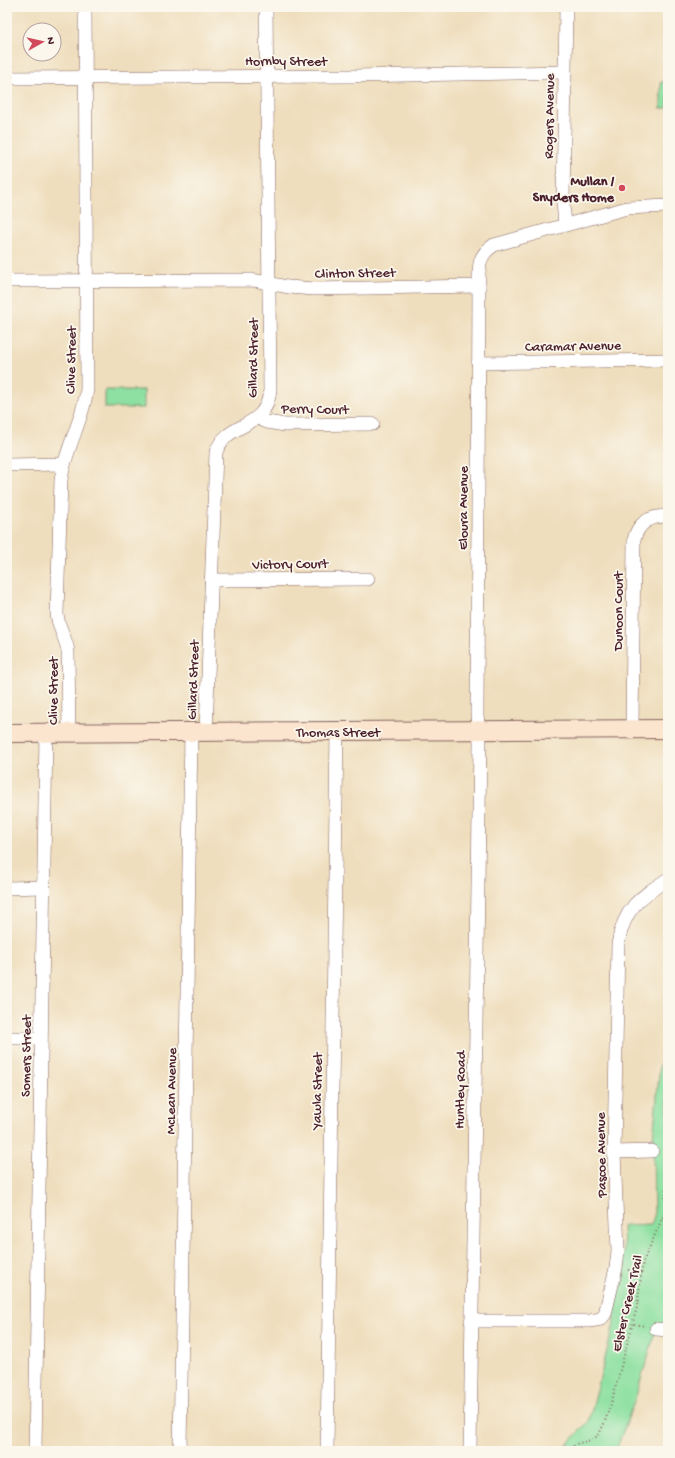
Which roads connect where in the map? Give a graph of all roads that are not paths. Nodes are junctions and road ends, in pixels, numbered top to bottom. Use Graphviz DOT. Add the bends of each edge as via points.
graph roads {
  1 [pos="86,7"];
  2 [pos="266,7"];
  3 [pos="566,7"];
  4 [pos="565,72"];
  5 [pos="267,76"];
  6 [pos="86,77"];
  7 [pos="7,78"];
  8 [pos="668,206"];
  9 [pos="565,225"];
  10 [pos="7,281"];
  11 [pos="86,281"];
  12 [pos="268,283"];
  13 [pos="479,286"];
  14 [pos="668,360"];
  15 [pos="478,363"];
  16 [pos="257,418"];
  17 [pos="373,424"];
  18 [pos="64,464"];
  19 [pos="7,465"];
  20 [pos="668,516"];
  21 [pos="368,579"];
  22 [pos="211,580"];
  23 [pos="632,729"];
  24 [pos="668,729"];
  25 [pos="478,730"];
  26 [pos="337,731"];
  27 [pos="199,732"];
  28 [pos="7,733"];
  29 [pos="46,733"];
  30 [pos="69,733"];
  31 [pos="668,879"];
  32 [pos="43,887"];
  33 [pos="7,888"];
  34 [pos="7,1038"];
  35 [pos="41,1038"];
  36 [pos="652,1151"];
  37 [pos="614,1152"];
  38 [pos="471,1321"];
  39 [pos="35,1451"];
  40 [pos="180,1451"];
  41 [pos="326,1451"];
  42 [pos="470,1451"];
  1 -- 6 [label="street, Clive Street"];
  2 -- 5 [label="street, Gillard Street"];
  3 -- 4 [label="street, Rogers Avenue"];
  4 -- 5 [label="street, Hornby Street"];
  4 -- 9 [label="street, Rogers Avenue"];
  5 -- 6 [label="street, Hornby Street"];
  5 -- 12 [label="street, Gillard Street"];
  6 -- 7 [label="street, Hornby Street"];
  6 -- 11 [label="street, Clive Street"];
  8 -- 9 [label="street" via="627,208"];
  9 -- 13 [label="street" via="488,248 480,262"];
  10 -- 11 [label="street, Clinton Street"];
  11 -- 12 [label="street, Clinton Street" via="253,280"];
  11 -- 18 [label="street, Clive Street" via="86,398"];
  12 -- 13 [label="street, Clinton Street" via="314,289"];
  12 -- 16 [label="street, Gillard Street" via="270,390 267,406"];
  13 -- 15 [label="street, Eloura Avenue"];
  14 -- 15 [label="street, Caramar Avenue"];
  15 -- 25 [label="street, Eloura Avenue"];
  16 -- 17 [label="street, Perry Court" via="285,425"];
  16 -- 22 [label="street, Gillard Street" via="230,432 218,445 216,452"];
  18 -- 19 [label="street"];
  18 -- 30 [label="street, Clive Street" via="60,480 57,614 68,652"];
  20 -- 23 [label="street, Dunoon Court" via="647,520 638,529 634,540"];
  21 -- 22 [label="street, Victory Court"];
  22 -- 27 [label="street, Gillard Street"];
  23 -- 24 [label="street, Thomas Street"];
  23 -- 25 [label="street, Thomas Street"];
  25 -- 26 [label="street, Thomas Street"];
  25 -- 38 [label="street, Huntley Road" via="480,742"];
  26 -- 27 [label="street, Thomas Street"];
  26 -- 41 [label="street, Yawla Street"];
  27 -- 30 [label="street, Thomas Street"];
  27 -- 40 [label="street, McLean Avenue"];
  28 -- 29 [label="street, Thomas Street"];
  29 -- 30 [label="street, Thomas Street"];
  29 -- 32 [label="street, Somers Street"];
  31 -- 37 [label="street, Pascoe Avenue" via="641,897 634,905 623,922 620,934 617,955"];
  32 -- 33 [label="street"];
  32 -- 35 [label="street, Somers Street"];
  34 -- 35 [label="street"];
  35 -- 39 [label="street, Somers Street"];
  36 -- 37 [label="street"];
  37 -- 38 [label="street, Pascoe Avenue" via="617,1259 603,1317 590,1321"];
  38 -- 42 [label="street, Huntley Road"];
}
